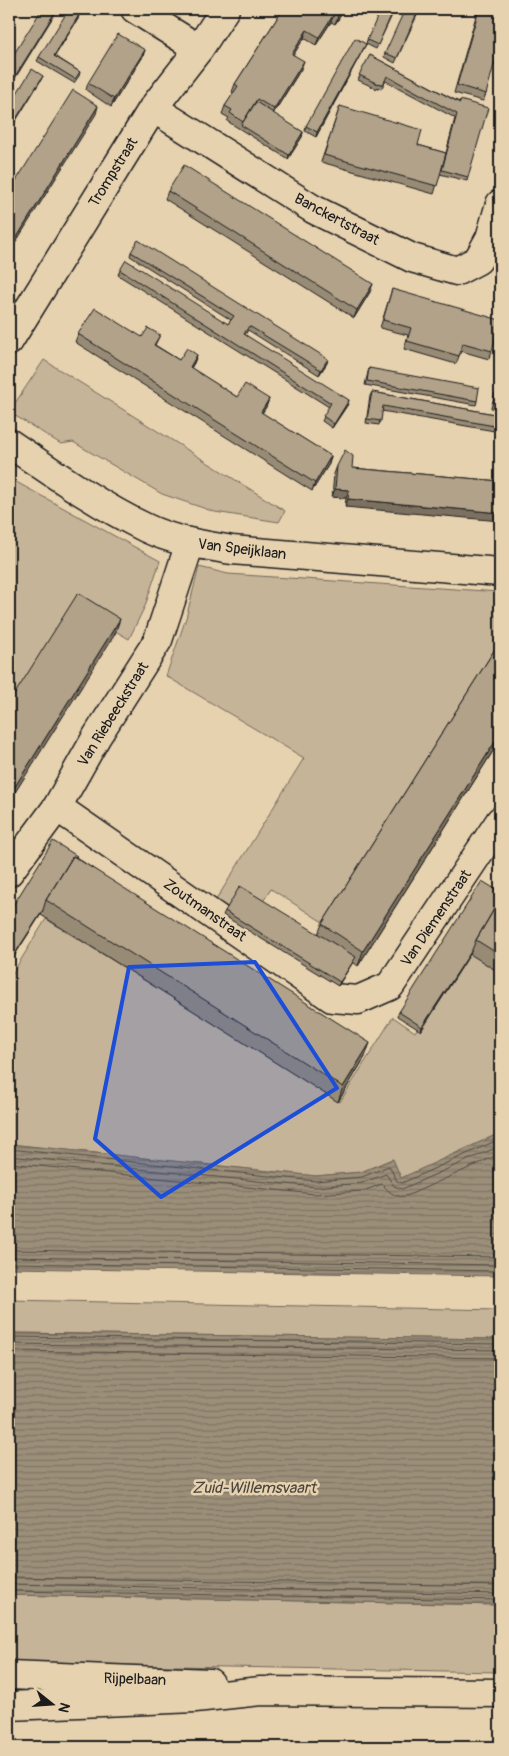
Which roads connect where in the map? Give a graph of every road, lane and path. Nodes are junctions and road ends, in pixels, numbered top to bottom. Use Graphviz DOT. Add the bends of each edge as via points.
graph roads {
  1 [pos="135,9"];
  2 [pos="225,9"];
  3 [pos="199,49"];
  4 [pos="153,108"];
  5 [pos="500,204"];
  6 [pos="9,340"];
  7 [pos="9,443"];
  8 [pos="190,543"];
  9 [pos="500,572"];
  10 [pos="57,807"];
  11 [pos="500,821"];
  12 [pos="492,853"];
  13 [pos="9,872"];
  14 [pos="358,1000"];
  15 [pos="9,1675"];
  16 [pos="261,1691"];
  17 [pos="500,1693"];
  18 [pos="9,1706"];
  1 -- 3 [label="street"];
  2 -- 3 [label="street, Trompstraat"];
  3 -- 4 [label="street, Trompstraat"];
  4 -- 5 [label="street, Banckertstraat" via="313,209 412,258 456,271 478,260 490,238"];
  4 -- 6 [label="street, Trompstraat"];
  7 -- 8 [label="street, Van Speijklaan" via="147,529"];
  8 -- 9 [label="street, Van Speijklaan" via="232,550"];
  8 -- 10 [label="street, Van Riebeeckstraat" via="158,640 97,736"];
  10 -- 13 [label="street, Van Riebeeckstraat"];
  10 -- 14 [label="street, Zoutmanstraat" via="332,998"];
  11 -- 12 [label="street, Van Diemenstraat"];
  12 -- 14 [label="street, Van Diemenstraat" via="390,986"];
  15 -- 16 [label="street, Rijpelbaan" via="196,1681"];
  16 -- 17 [label="street, Rijpelbaan"];
  16 -- 18 [label="street, Rijpelbaan" via="195,1698"];
}
